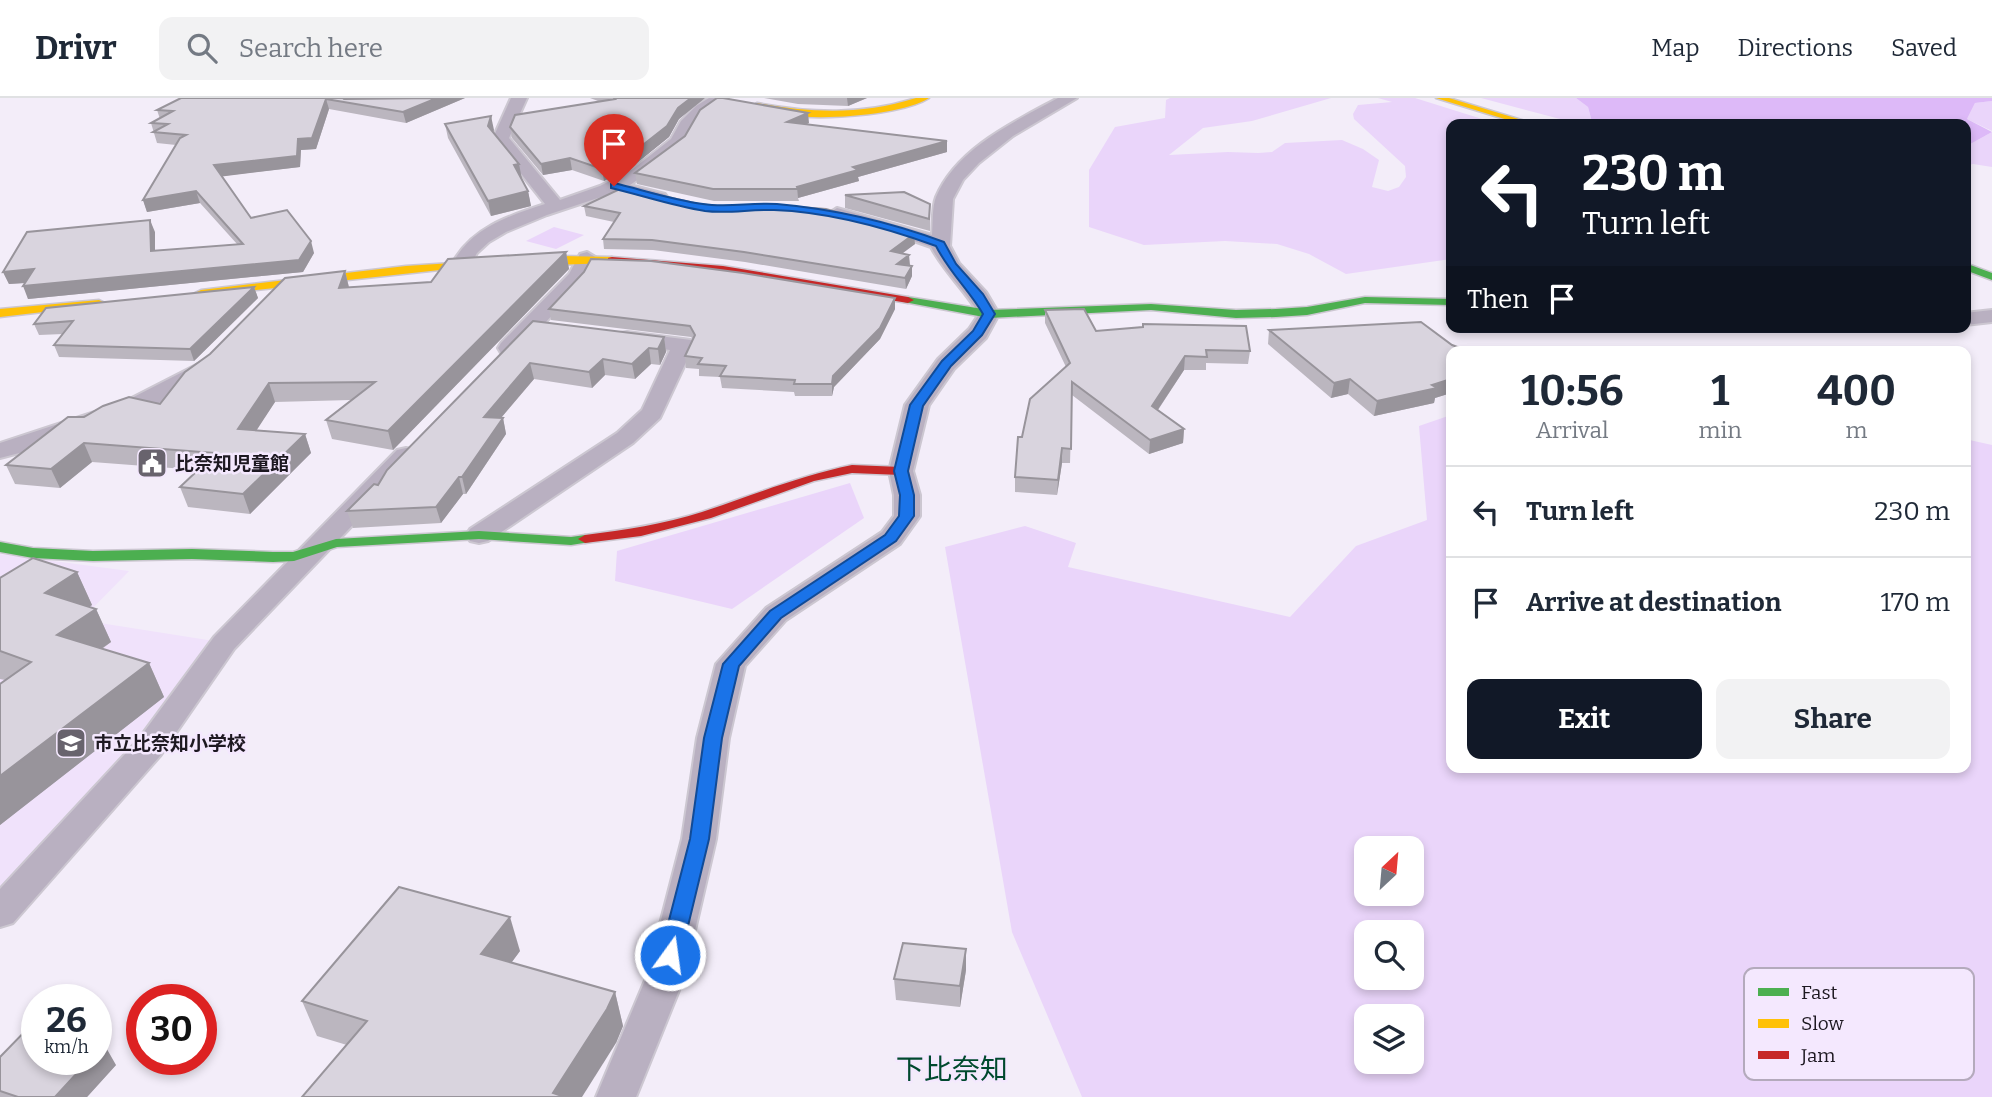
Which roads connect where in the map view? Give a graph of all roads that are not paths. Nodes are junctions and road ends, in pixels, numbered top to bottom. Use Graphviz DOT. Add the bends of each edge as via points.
graph roads {
  1 [pos="518,98"];
  2 [pos="925,98"];
  3 [pos="1066,98"];
  4 [pos="1440,98"];
  5 [pos="730,100"];
  6 [pos="1513,119"];
  7 [pos="614,186"];
  8 [pos="677,202"];
  9 [pos="557,208"];
  10 [pos="818,211"];
  11 [pos="940,244"];
  12 [pos="587,258"];
  13 [pos="462,264"];
  14 [pos="1971,268"];
  15 [pos="1992,277"];
  16 [pos="286,285"];
  17 [pos="190,294"];
  18 [pos="109,302"];
  19 [pos="1446,302"];
  20 [pos="259,312"];
  21 [pos="0,313"];
  22 [pos="989,314"];
  23 [pos="530,326"];
  24 [pos="555,329"];
  25 [pos="606,335"];
  26 [pos="216,356"];
  27 [pos="495,363"];
  28 [pos="424,437"];
  29 [pos="0,451"];
  30 [pos="901,471"];
  31 [pos="478,536"];
  32 [pos="0,547"];
  33 [pos="313,550"];
  34 [pos="0,913"];
  35 [pos="616,1097"];
  1 -- 9 [label="street" via="501,138"];
  2 -- 5 [label="main road" via="891,111 842,117"];
  3 -- 11 [label="street" via="1007,133 955,178 944,199"];
  4 -- 6 [label="main road"];
  5 -- 7 [label="street" via="700,111 686,125 680,141"];
  7 -- 8 [label="street"];
  7 -- 9 [label="street"];
  9 -- 13 [label="street" via="499,228 477,241"];
  10 -- 11 [label="street" via="898,229"];
  11 -- 22 [label="street" via="951,266"];
  12 -- 13 [label="main road"];
  12 -- 22 [label="main road" via="746,273"];
  12 -- 23 [label="street" via="577,276"];
  13 -- 16 [label="main road"];
  14 -- 15 [label="main road"];
  16 -- 17 [label="main road"];
  16 -- 20 [label="street"];
  18 -- 21 [label="main road"];
  19 -- 22 [label="main road" via="1365,300 1276,313 1151,307"];
  22 -- 30 [label="street" via="917,405"];
  23 -- 24 [label="street"];
  23 -- 27 [label="street"];
  25 -- 31 [label="street" via="683,345 652,413 625,438"];
  26 -- 29 [label="street" via="176,388 142,404"];
  28 -- 33 [label="street"];
  30 -- 31 [label="main road" via="852,469 810,478 706,515 641,532 572,541"];
  30 -- 35 [label="street" via="907,516 891,538 776,614 731,664 713,738 699,839 665,978"];
  31 -- 33 [label="main road" via="336,543"];
  32 -- 33 [label="main road" via="93,556 273,557"];
  33 -- 34 [label="street" via="224,643 149,748"];
}
